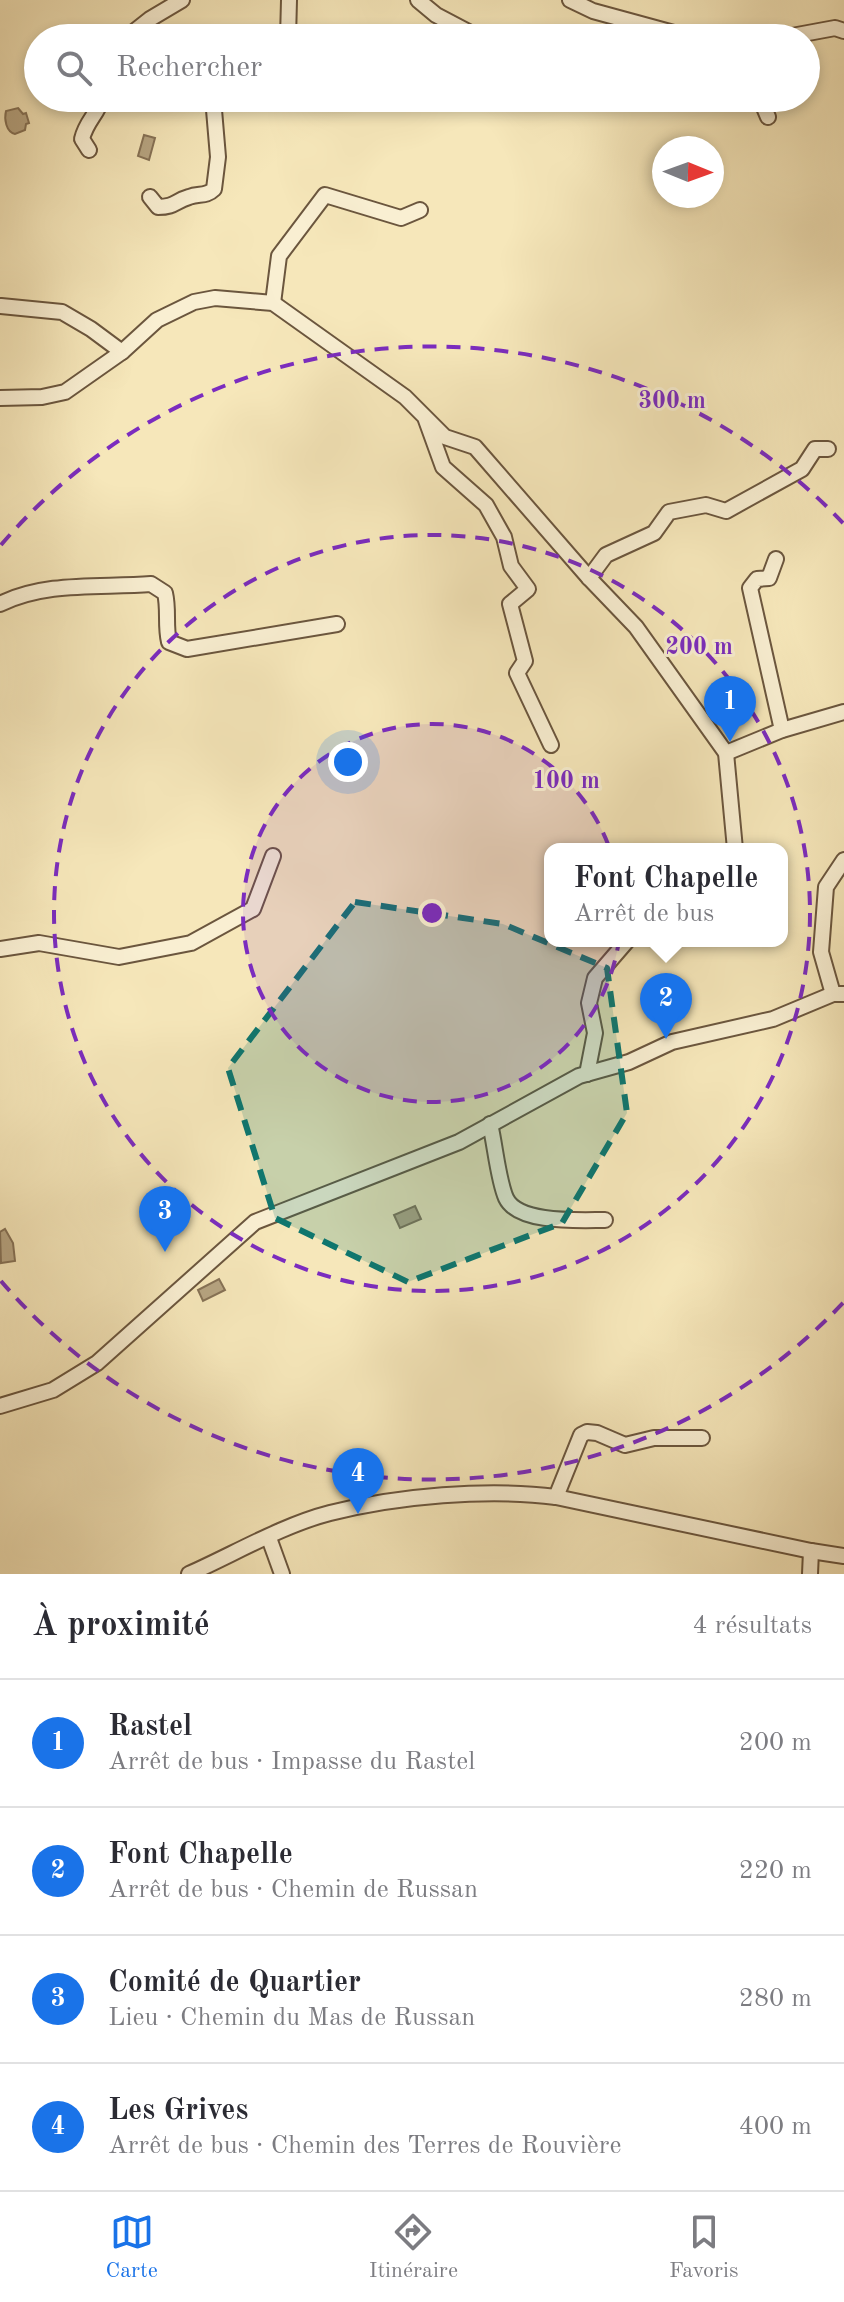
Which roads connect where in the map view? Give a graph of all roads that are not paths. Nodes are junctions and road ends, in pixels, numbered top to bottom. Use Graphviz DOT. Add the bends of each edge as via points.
graph roads {
  1 [pos="182,0"];
  2 [pos="289,0"];
  3 [pos="418,0"];
  4 [pos="570,0"];
  5 [pos="144,24"];
  6 [pos="288,24"];
  7 [pos="453,24"];
  8 [pos="641,24"];
  9 [pos="820,31"];
  10 [pos="844,31"];
  11 [pos="95,112"];
  12 [pos="214,112"];
  13 [pos="766,112"];
  14 [pos="768,117"];
  15 [pos="89,150"];
  16 [pos="150,197"];
  17 [pos="420,210"];
  18 [pos="273,303"];
  19 [pos="1,306"];
  20 [pos="122,352"];
  21 [pos="0,398"];
  22 [pos="424,416"];
  23 [pos="828,449"];
  24 [pos="776,559"];
  25 [pos="589,578"];
  26 [pos="0,604"];
  27 [pos="337,624"];
  28 [pos="844,712"];
  29 [pos="782,730"];
  30 [pos="551,745"];
  31 [pos="726,753"];
  32 [pos="734,843"];
  33 [pos="273,856"];
  34 [pos="844,860"];
  35 [pos="622,947"];
  36 [pos="0,949"];
  37 [pos="838,994"];
  38 [pos="587,1074"];
  39 [pos="490,1124"];
  40 [pos="605,1220"];
  41 [pos="0,1406"];
  42 [pos="702,1438"];
  43 [pos="556,1497"];
  44 [pos="269,1538"];
  45 [pos="811,1551"];
  46 [pos="844,1556"];
  47 [pos="189,1574"];
  48 [pos="282,1574"];
  49 [pos="810,1574"];
  1 -- 5 [label="street"];
  2 -- 6 [label="street"];
  3 -- 7 [label="street"];
  4 -- 8 [label="street"];
  9 -- 10 [label="street"];
  11 -- 15 [label="street" via="82,139"];
  12 -- 16 [label="street" via="214,189 173,207 158,207"];
  13 -- 14 [label="street"];
  17 -- 18 [label="street" via="401,218 325,195 279,256"];
  18 -- 20 [label="street" via="215,298 194,302 157,320"];
  18 -- 22 [label="street"];
  19 -- 20 [label="street" via="62,312"];
  20 -- 21 [label="street" via="65,392"];
  22 -- 25 [label="street" via="445,437 475,447"];
  22 -- 30 [label="street" via="443,467 486,505 504,537 511,566 528,589 510,604 525,661 517,673"];
  23 -- 25 [label="street" via="815,449 802,469 726,511 706,505 669,512 654,533 606,555"];
  24 -- 29 [label="street" via="769,578 757,579 750,588"];
  25 -- 31 [label="street" via="636,627"];
  26 -- 27 [label="street" via="47,588 151,584 165,593 169,642 187,649"];
  28 -- 29 [label="street"];
  29 -- 31 [label="street"];
  31 -- 32 [label="street"];
  33 -- 36 [label="street" via="253,909 191,943 119,957 39,943"];
  34 -- 37 [label="street" via="826,887 821,952"];
  35 -- 38 [label="street" via="595,978 589,1003 595,1033"];
  37 -- 38 [label="street" via="773,1019 672,1042"];
  38 -- 39 [label="street"];
  39 -- 40 [label="street" via="506,1200 520,1213"];
  39 -- 41 [label="street" via="459,1142 255,1222 97,1363 53,1390"];
  42 -- 43 [label="street" via="654,1438 625,1445 587,1432 581,1435"];
  43 -- 44 [label="street" via="517,1491 391,1502 328,1514"];
  43 -- 45 [label="street"];
  44 -- 47 [label="street"];
  44 -- 48 [label="street"];
  45 -- 46 [label="street"];
  45 -- 49 [label="street"];
}
